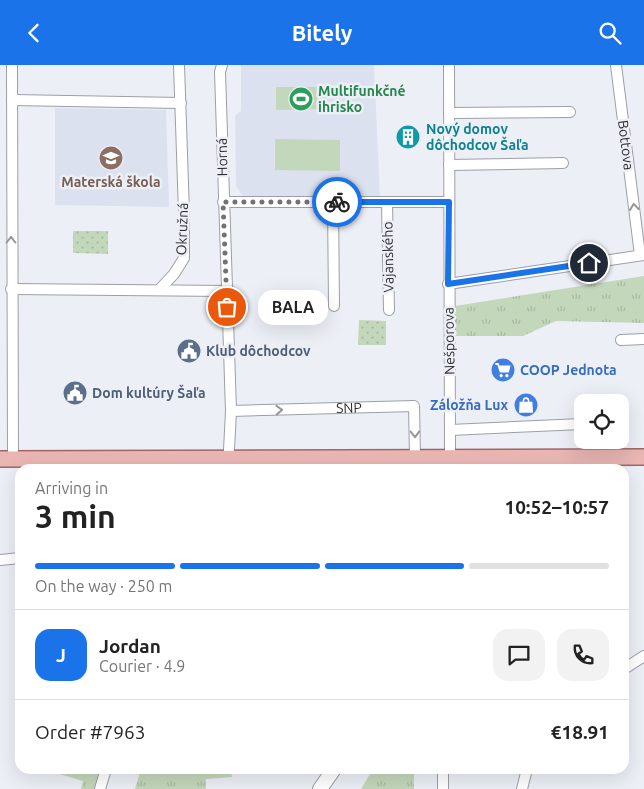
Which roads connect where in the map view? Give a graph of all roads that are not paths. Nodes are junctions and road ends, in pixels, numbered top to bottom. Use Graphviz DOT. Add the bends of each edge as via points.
graph roads {
  1 [pos="12,65"];
  2 [pos="179,65"];
  3 [pos="222,65"];
  4 [pos="448,65"];
  5 [pos="616,65"];
  6 [pos="12,100"];
  7 [pos="181,103"];
  8 [pos="570,112"];
  9 [pos="449,113"];
  10 [pos="563,163"];
  11 [pos="449,165"];
  12 [pos="223,202"];
  13 [pos="333,202"];
  14 [pos="449,202"];
  15 [pos="387,203"];
  16 [pos="642,255"];
  17 [pos="448,284"];
  18 [pos="11,289"];
  19 [pos="159,290"];
  20 [pos="226,291"];
  21 [pos="334,306"];
  22 [pos="389,310"];
  23 [pos="644,339"];
  24 [pos="621,341"];
  25 [pos="231,411"];
  26 [pos="574,424"];
  27 [pos="450,430"];
  28 [pos="415,457"];
  29 [pos="450,457"];
  30 [pos="482,457"];
  31 [pos="644,457"];
  32 [pos="6,459"];
  33 [pos="234,464"];
  34 [pos="502,464"];
  35 [pos="540,464"];
  36 [pos="552,464"];
  37 [pos="15,558"];
  38 [pos="0,560"];
  39 [pos="644,656"];
  40 [pos="629,666"];
  41 [pos="104,774"];
  42 [pos="330,774"];
  43 [pos="442,774"];
  44 [pos="525,774"];
  45 [pos="100,789"];
  46 [pos="320,789"];
  47 [pos="443,789"];
  48 [pos="522,789"];
  1 -- 6 [label="street"];
  2 -- 7 [label="street, Okružná"];
  3 -- 12 [label="street, Horná"];
  4 -- 9 [label="street, Nešporova"];
  16 -- 5 [label="street, Bottova, one-way"];
  6 -- 7 [label="street"];
  18 -- 6 [label="street, one-way"];
  7 -- 19 [label="street, Okružná" via="184,258"];
  8 -- 9 [label="street"];
  9 -- 11 [label="street, Nešporova"];
  10 -- 11 [label="street"];
  11 -- 14 [label="street, Nešporova"];
  12 -- 13 [label="street, Vajanského"];
  12 -- 20 [label="street, Horná"];
  13 -- 15 [label="street, Vajanského"];
  13 -- 21 [label="street"];
  14 -- 15 [label="street, Vajanského"];
  14 -- 17 [label="street, Nešporova"];
  15 -- 22 [label="street, Vajanského"];
  16 -- 17 [label="street"];
  17 -- 27 [label="street, Nešporova"];
  18 -- 19 [label="street"];
  18 -- 32 [label="street"];
  19 -- 20 [label="street"];
  20 -- 25 [label="street, Horná"];
  23 -- 24 [label="street"];
  25 -- 28 [label="street, SNP, one-way" via="414,406"];
  25 -- 33 [label="street, Horná"];
  26 -- 27 [label="street"];
  27 -- 29 [label="street, Nešporova"];
  28 -- 29 [label="main road"];
  28 -- 33 [label="main road"];
  29 -- 30 [label="main road"];
  30 -- 34 [label="main road"];
  30 -- 35 [label="main road"];
  31 -- 36 [label="main road" via="579,458"];
  32 -- 33 [label="main road"];
  37 -- 38 [label="street"];
  39 -- 40 [label="street"];
  41 -- 45 [label="street"];
  42 -- 46 [label="main road"];
  43 -- 47 [label="street"];
  44 -- 48 [label="street"];
}
